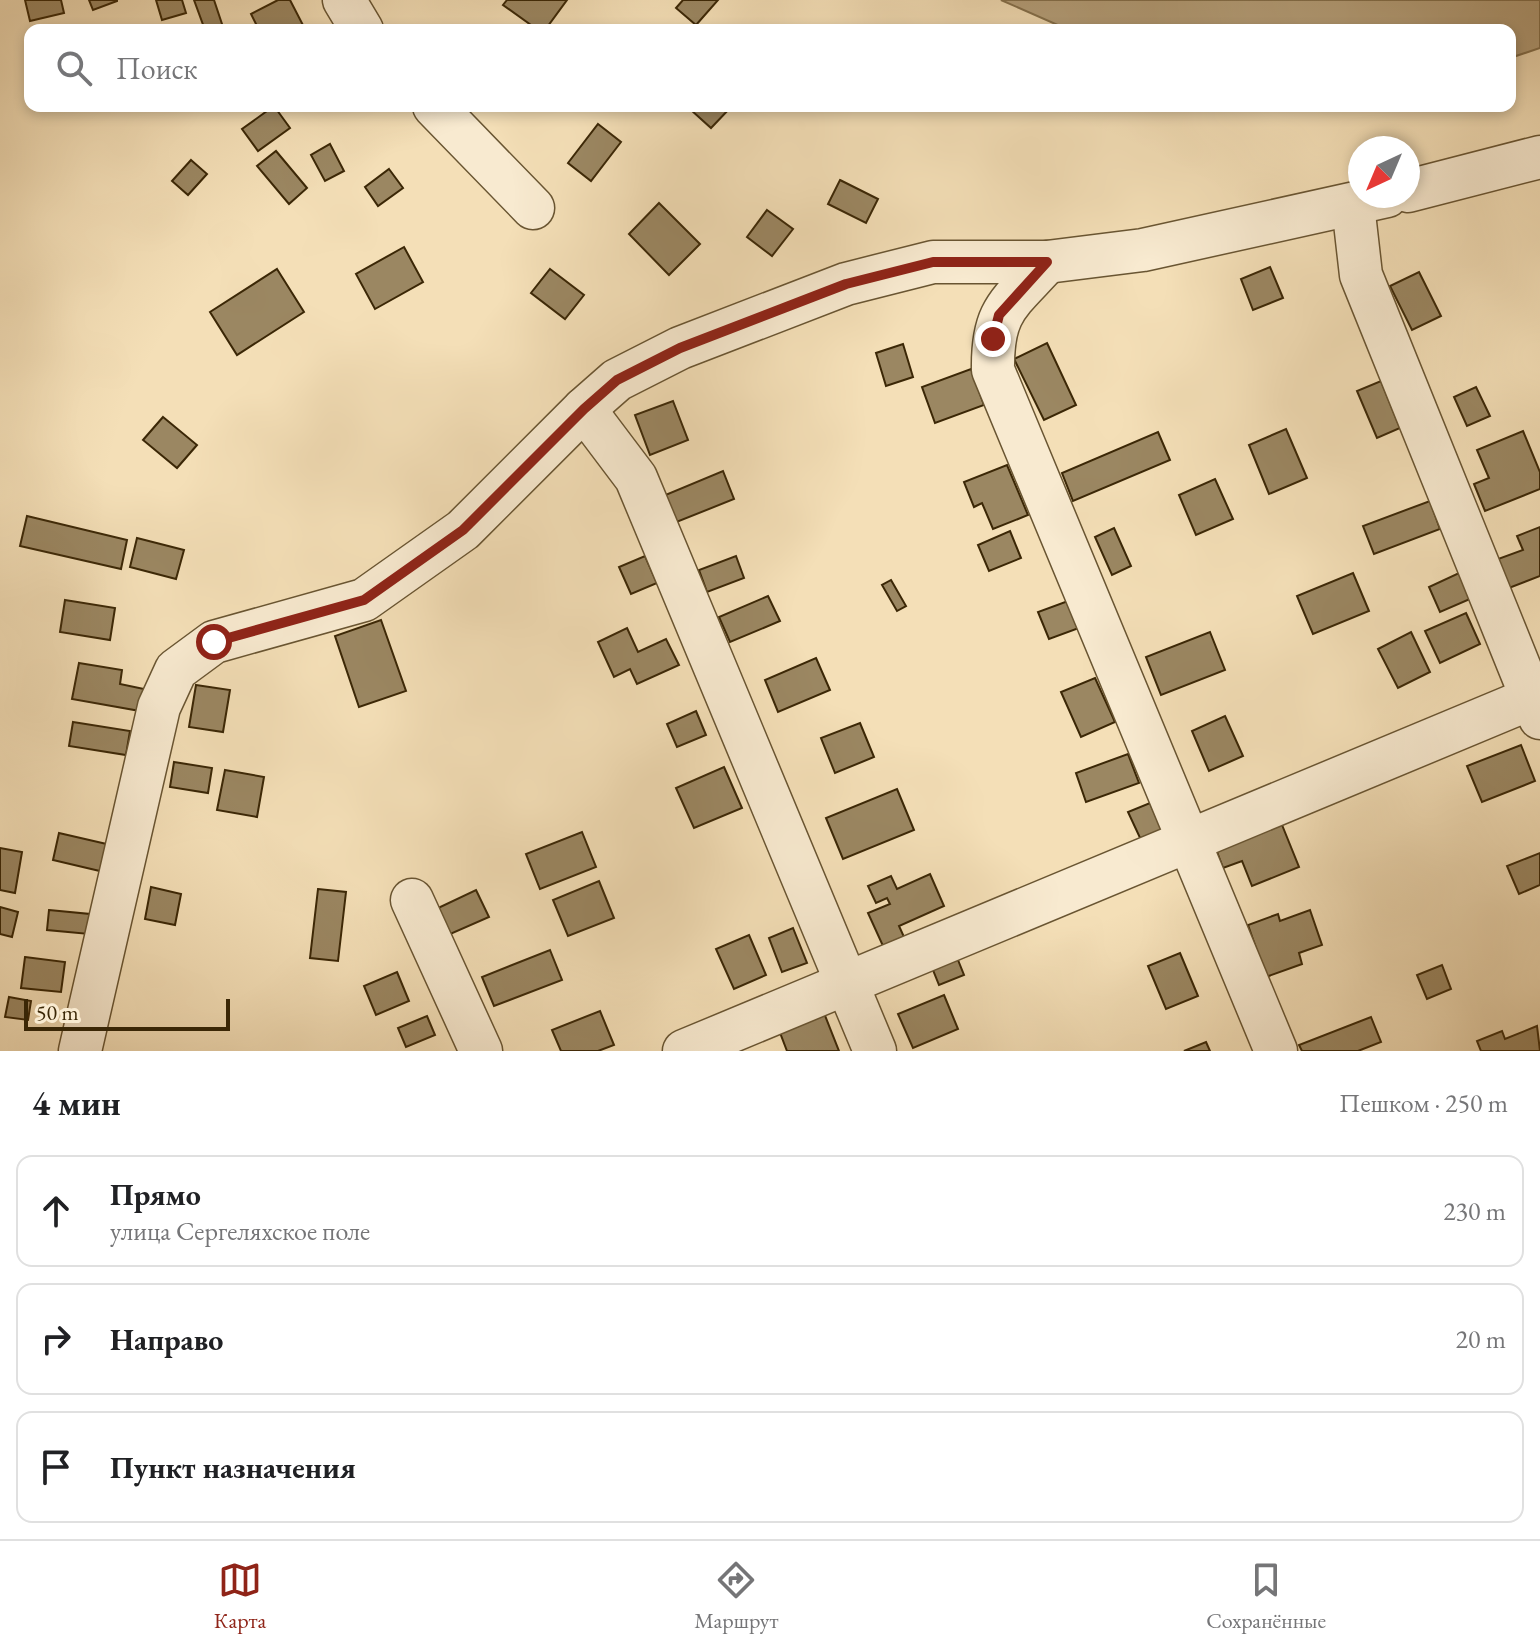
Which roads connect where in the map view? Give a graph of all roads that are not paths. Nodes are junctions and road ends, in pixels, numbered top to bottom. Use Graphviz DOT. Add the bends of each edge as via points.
graph roads {
  1 [pos="344,0"];
  2 [pos="358,24"];
  3 [pos="440,112"];
  4 [pos="1540,157"];
  5 [pos="1420,188"];
  6 [pos="1348,205"];
  7 [pos="533,208"];
  8 [pos="1369,208"];
  9 [pos="1047,262"];
  10 [pos="584,409"];
  11 [pos="1536,708"];
  12 [pos="1190,839"];
  13 [pos="412,900"];
  14 [pos="847,982"];
  15 [pos="80,1051"];
  16 [pos="481,1051"];
  17 [pos="684,1051"];
  18 [pos="875,1051"];
  19 [pos="1276,1051"];
  1 -- 2 [label="street"];
  3 -- 7 [label="street"];
  4 -- 5 [label="street"];
  6 -- 9 [label="street" via="1143,250"];
  8 -- 11 [label="street" via="1361,275"];
  9 -- 10 [label="street" via="933,262 846,284 680,348 617,380"];
  9 -- 12 [label="street" via="999,315 993,370"];
  10 -- 14 [label="street" via="636,478"];
  10 -- 15 [label="street" via="463,530 364,600 214,642 176,670 159,707"];
  11 -- 12 [label="street"];
  12 -- 14 [label="street"];
  12 -- 19 [label="street"];
  13 -- 16 [label="street"];
  14 -- 17 [label="street"];
  14 -- 18 [label="street"];
}
